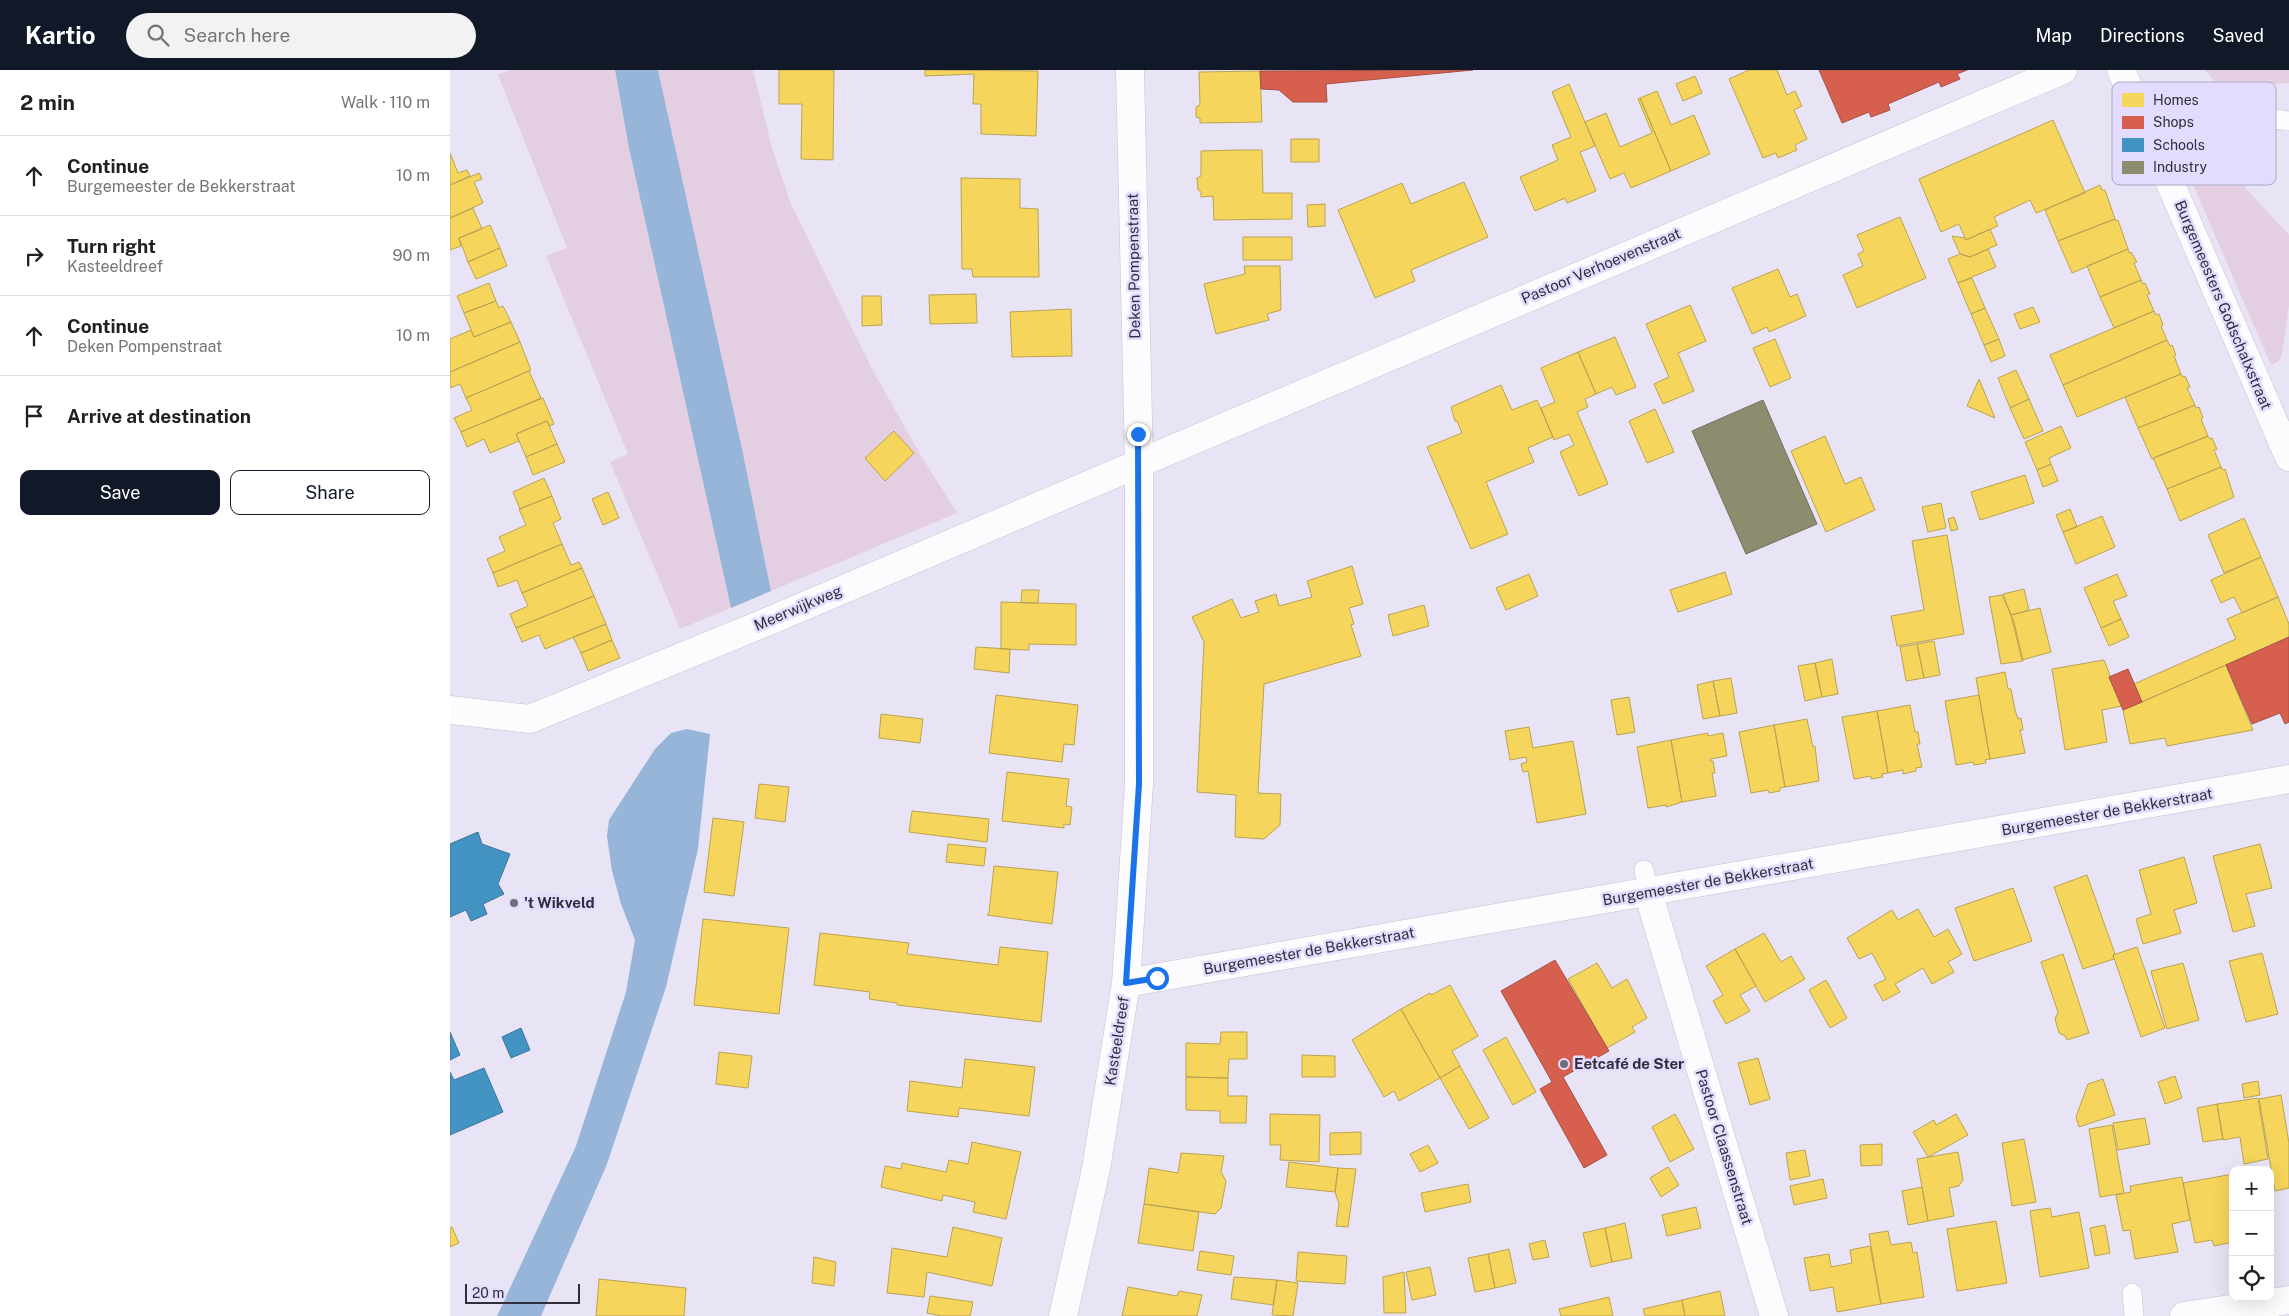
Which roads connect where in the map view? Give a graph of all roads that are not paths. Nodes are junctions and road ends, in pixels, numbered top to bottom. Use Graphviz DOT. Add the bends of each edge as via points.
graph roads {
  1 [pos="1130,70"];
  2 [pos="2063,70"];
  3 [pos="2122,70"];
  4 [pos="2127,82"];
  5 [pos="2276,119"];
  6 [pos="2289,121"];
  7 [pos="2171,185"];
  8 [pos="2289,458"];
  9 [pos="1139,462"];
  10 [pos="450,710"];
  11 [pos="2289,780"];
  12 [pos="1646,881"];
  13 [pos="1126,983"];
  14 [pos="2132,1293"];
  15 [pos="2289,1300"];
  16 [pos="1063,1316"];
  17 [pos="1774,1316"];
  18 [pos="2134,1316"];
  19 [pos="2184,1316"];
  1 -- 9 [label="street, Deken Pompenstraat"];
  2 -- 9 [label="street, Pastoor Verhoevenstraat"];
  3 -- 4 [label="street, Burgemeesters Godschalxstraat"];
  5 -- 6 [label="lane"];
  7 -- 8 [label="street, Burgemeesters Godschalxstraat"];
  9 -- 10 [label="street, Meerwijkweg" via="530,719"];
  9 -- 13 [label="street, Kasteeldreef" via="1139,784"];
  11 -- 12 [label="street, Burgemeester de Bekkerstraat"];
  12 -- 13 [label="street, Burgemeester de Bekkerstraat"];
  12 -- 17 [label="street, Pastoor Claassenstraat"];
  13 -- 16 [label="street, Kasteeldreef" via="1096,1169"];
  14 -- 18 [label="lane"];
  15 -- 19 [label="street"];
}
